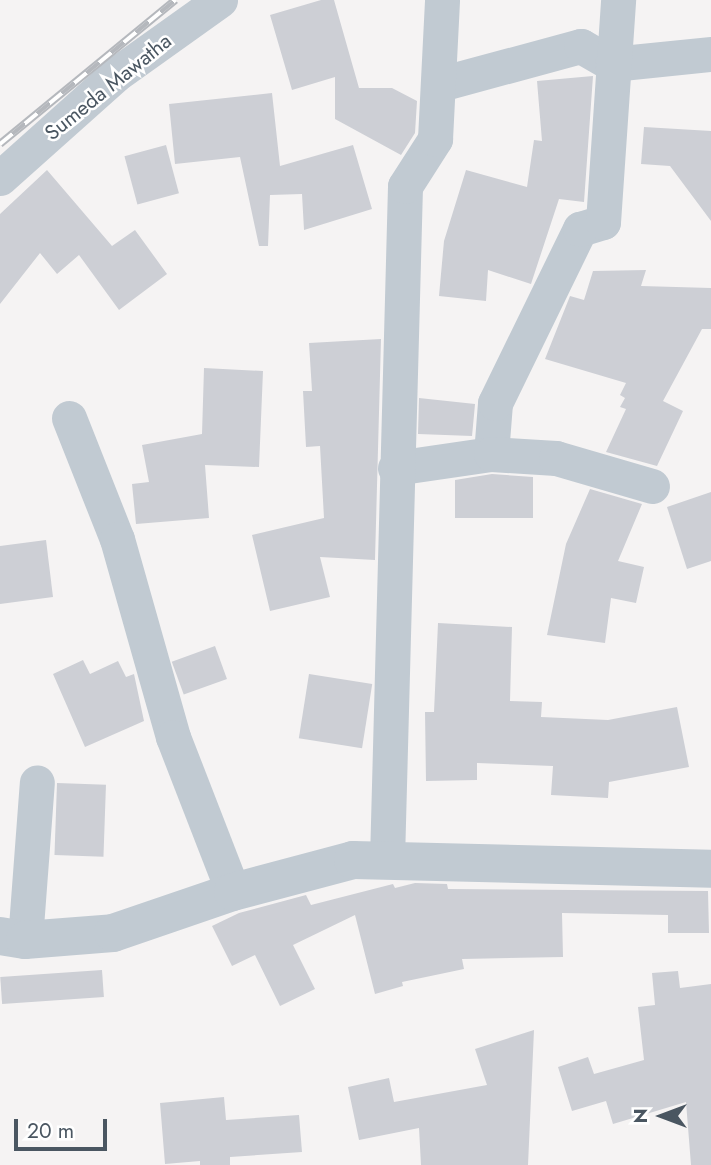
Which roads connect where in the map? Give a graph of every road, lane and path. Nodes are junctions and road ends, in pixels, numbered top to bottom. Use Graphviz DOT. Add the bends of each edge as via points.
graph roads {
  1 [pos="220,0"];
  2 [pos="442,0"];
  3 [pos="618,0"];
  4 [pos="711,54"];
  5 [pos="612,64"];
  6 [pos="440,84"];
  7 [pos="0,178"];
  8 [pos="69,418"];
  9 [pos="491,454"];
  10 [pos="395,468"];
  11 [pos="652,486"];
  12 [pos="37,782"];
  13 [pos="387,860"];
  14 [pos="711,869"];
  15 [pos="233,892"];
  16 [pos="13,938"];
  1 -- 7 [label="street, Sumeda Mawatha" via="115,75"];
  2 -- 6 [label="street"];
  3 -- 5 [label="street"];
  4 -- 5 [label="street"];
  5 -- 6 [label="street" via="581,46"];
  5 -- 9 [label="street" via="603,222 580,229 495,403"];
  6 -- 10 [label="street" via="435,139 404,186"];
  8 -- 15 [label="street" via="117,539 173,737"];
  9 -- 10 [label="street"];
  9 -- 11 [label="street" via="556,458"];
  10 -- 13 [label="street"];
  12 -- 16 [label="street"];
  13 -- 14 [label="street"];
  13 -- 15 [label="street" via="353,860"];
  15 -- 16 [label="street" via="113,933"];
}
